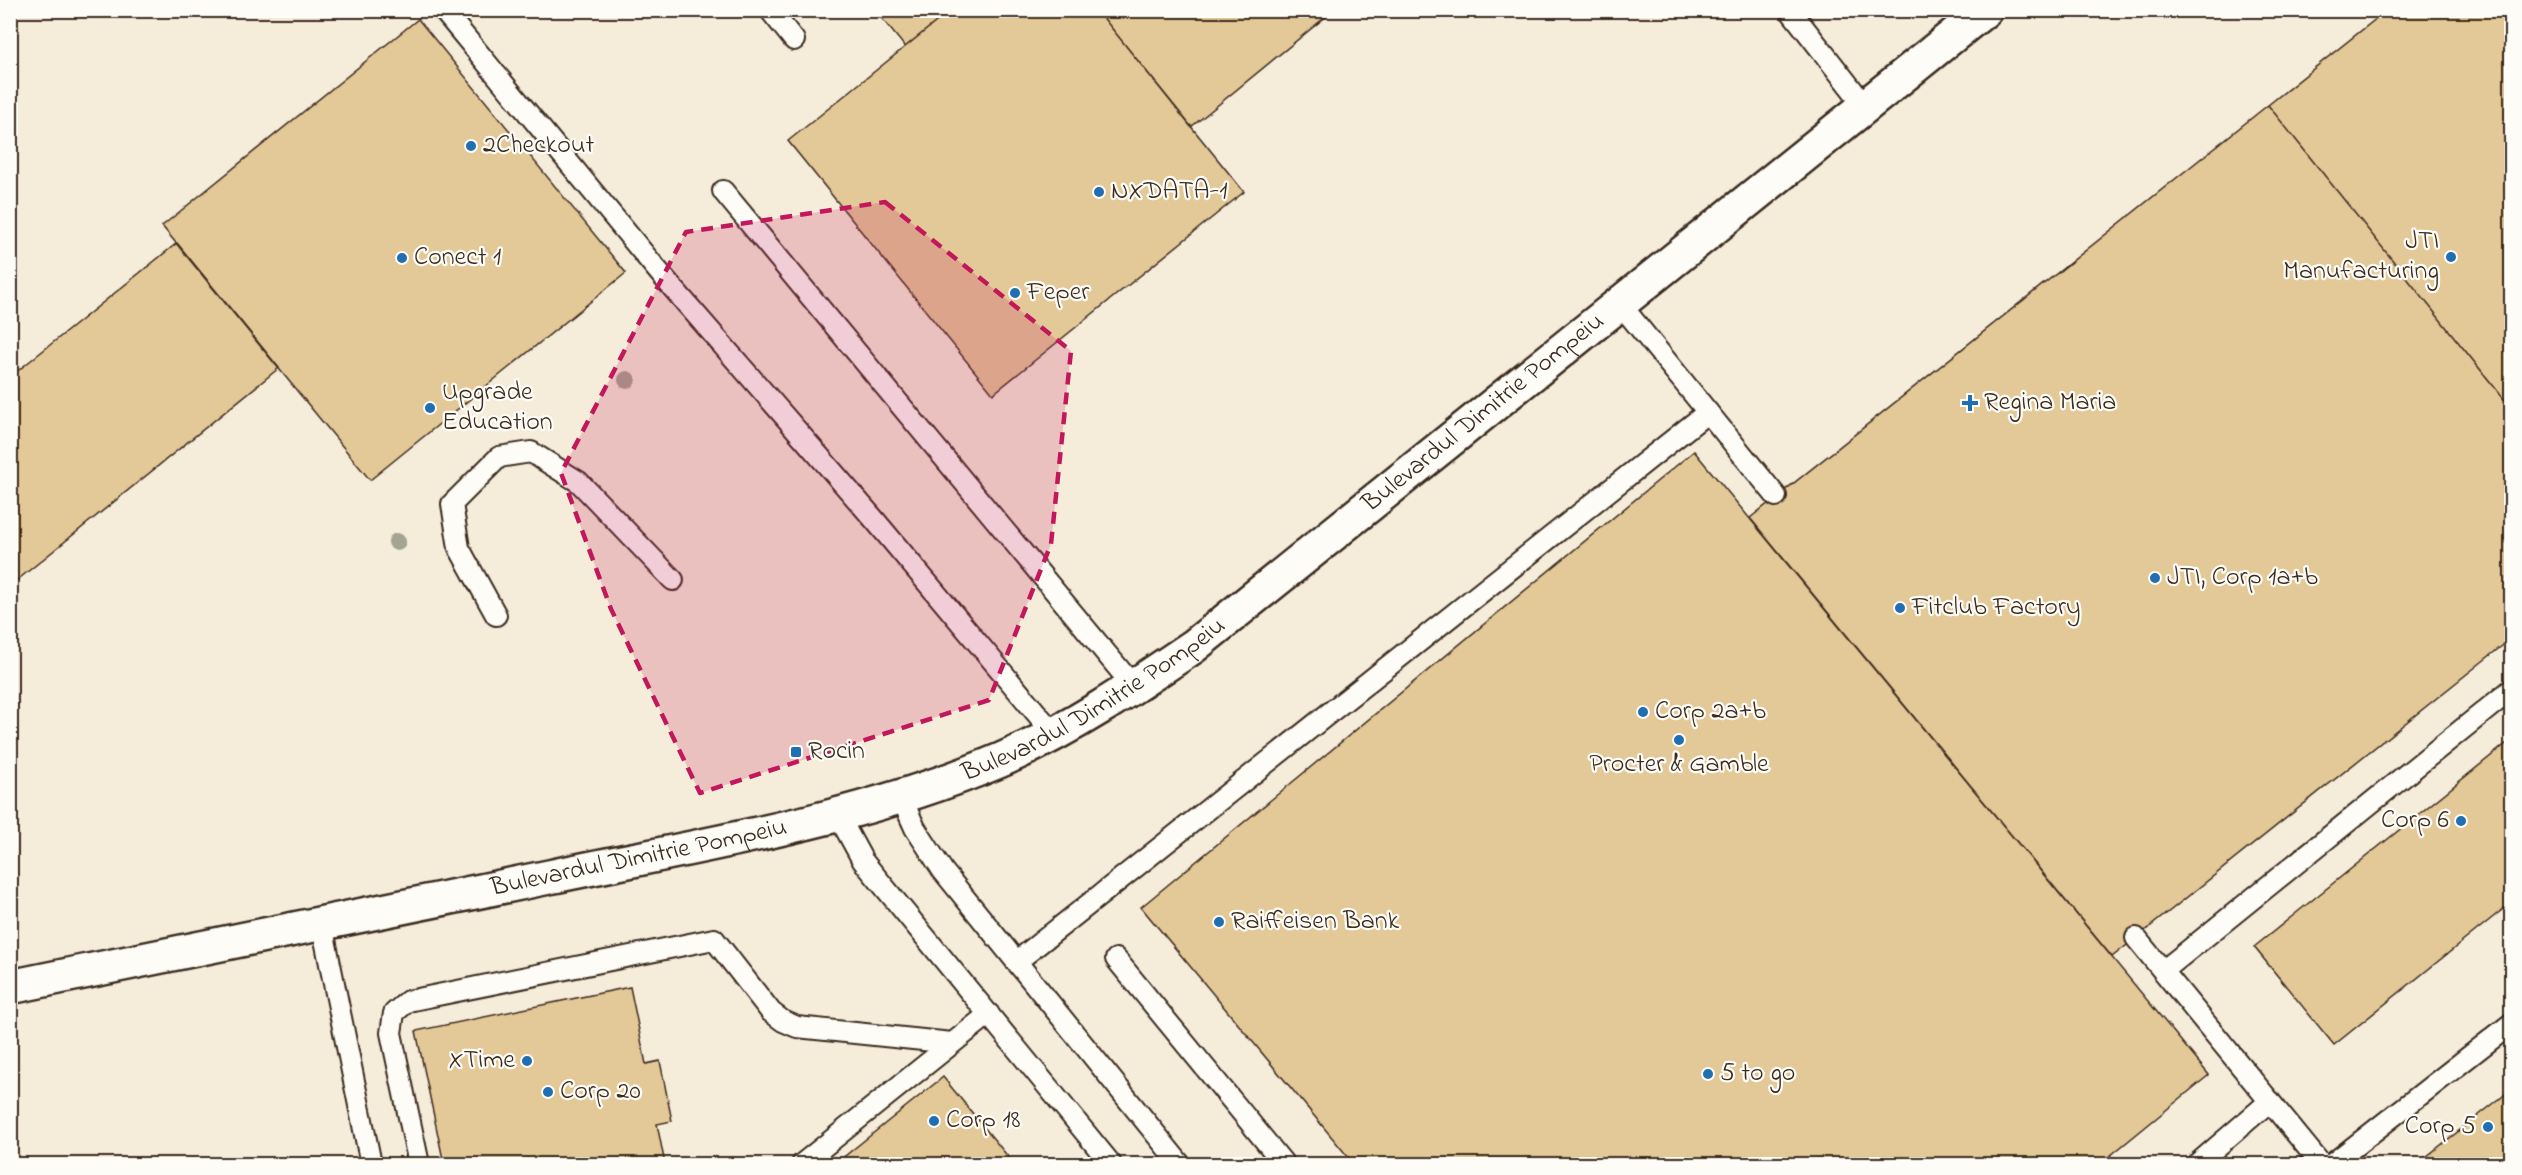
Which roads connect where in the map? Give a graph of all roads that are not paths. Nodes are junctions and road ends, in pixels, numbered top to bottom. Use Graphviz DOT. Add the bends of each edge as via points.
graph roads {
  1 [pos="444,10"];
  2 [pos="770,10"];
  3 [pos="1790,10"];
  4 [pos="1985,10"];
  5 [pos="794,40"];
  6 [pos="1865,106"];
  7 [pos="723,191"];
  8 [pos="1621,305"];
  9 [pos="1708,412"];
  10 [pos="1776,496"];
  11 [pos="673,580"];
  12 [pos="496,615"];
  13 [pos="1134,687"];
  14 [pos="2511,689"];
  15 [pos="1054,734"];
  16 [pos="901,797"];
  17 [pos="838,815"];
  18 [pos="322,925"];
  19 [pos="2136,938"];
  20 [pos="1116,959"];
  21 [pos="1016,962"];
  22 [pos="2163,971"];
  23 [pos="10,987"];
  24 [pos="989,1014"];
  25 [pos="2511,1023"];
  26 [pos="952,1043"];
  27 [pos="2270,1101"];
  28 [pos="371,1164"];
  29 [pos="419,1164"];
  30 [pos="802,1164"];
  31 [pos="1111,1164"];
  32 [pos="1180,1164"];
  33 [pos="1284,1164"];
  34 [pos="2197,1164"];
  35 [pos="2321,1164"];
  36 [pos="2332,1164"];
  1 -- 15 [label="lane" via="659,272"];
  2 -- 5 [label="lane"];
  3 -- 6 [label="lane"];
  4 -- 6 [label="street, Bulevardul Dimitrie Pompeiu"];
  6 -- 8 [label="street, Bulevardul Dimitrie Pompeiu"];
  7 -- 13 [label="lane"];
  8 -- 9 [label="lane"];
  8 -- 13 [label="street, Bulevardul Dimitrie Pompeiu" via="1194,646"];
  9 -- 10 [label="lane"];
  9 -- 21 [label="lane"];
  11 -- 12 [label="lane" via="579,482 531,452 499,457 452,504 459,548"];
  13 -- 15 [label="street, Bulevardul Dimitrie Pompeiu"];
  14 -- 22 [label="lane"];
  15 -- 16 [label="street, Bulevardul Dimitrie Pompeiu" via="1004,759"];
  16 -- 17 [label="street, Bulevardul Dimitrie Pompeiu"];
  16 -- 21 [label="lane" via="929,852"];
  17 -- 18 [label="street, Bulevardul Dimitrie Pompeiu"];
  17 -- 24 [label="lane" via="863,861"];
  18 -- 23 [label="street, Bulevardul Dimitrie Pompeiu"];
  18 -- 28 [label="lane"];
  19 -- 22 [label="lane"];
  20 -- 33 [label="lane"];
  21 -- 32 [label="lane"];
  22 -- 27 [label="lane"];
  24 -- 26 [label="lane"];
  24 -- 31 [label="lane"];
  25 -- 36 [label="lane"];
  26 -- 29 [label="lane" via="797,1027 783,1021 771,1012 714,939 408,1001 394,1013 391,1033"];
  26 -- 30 [label="lane"];
  27 -- 34 [label="lane"];
  27 -- 35 [label="lane"];
}
